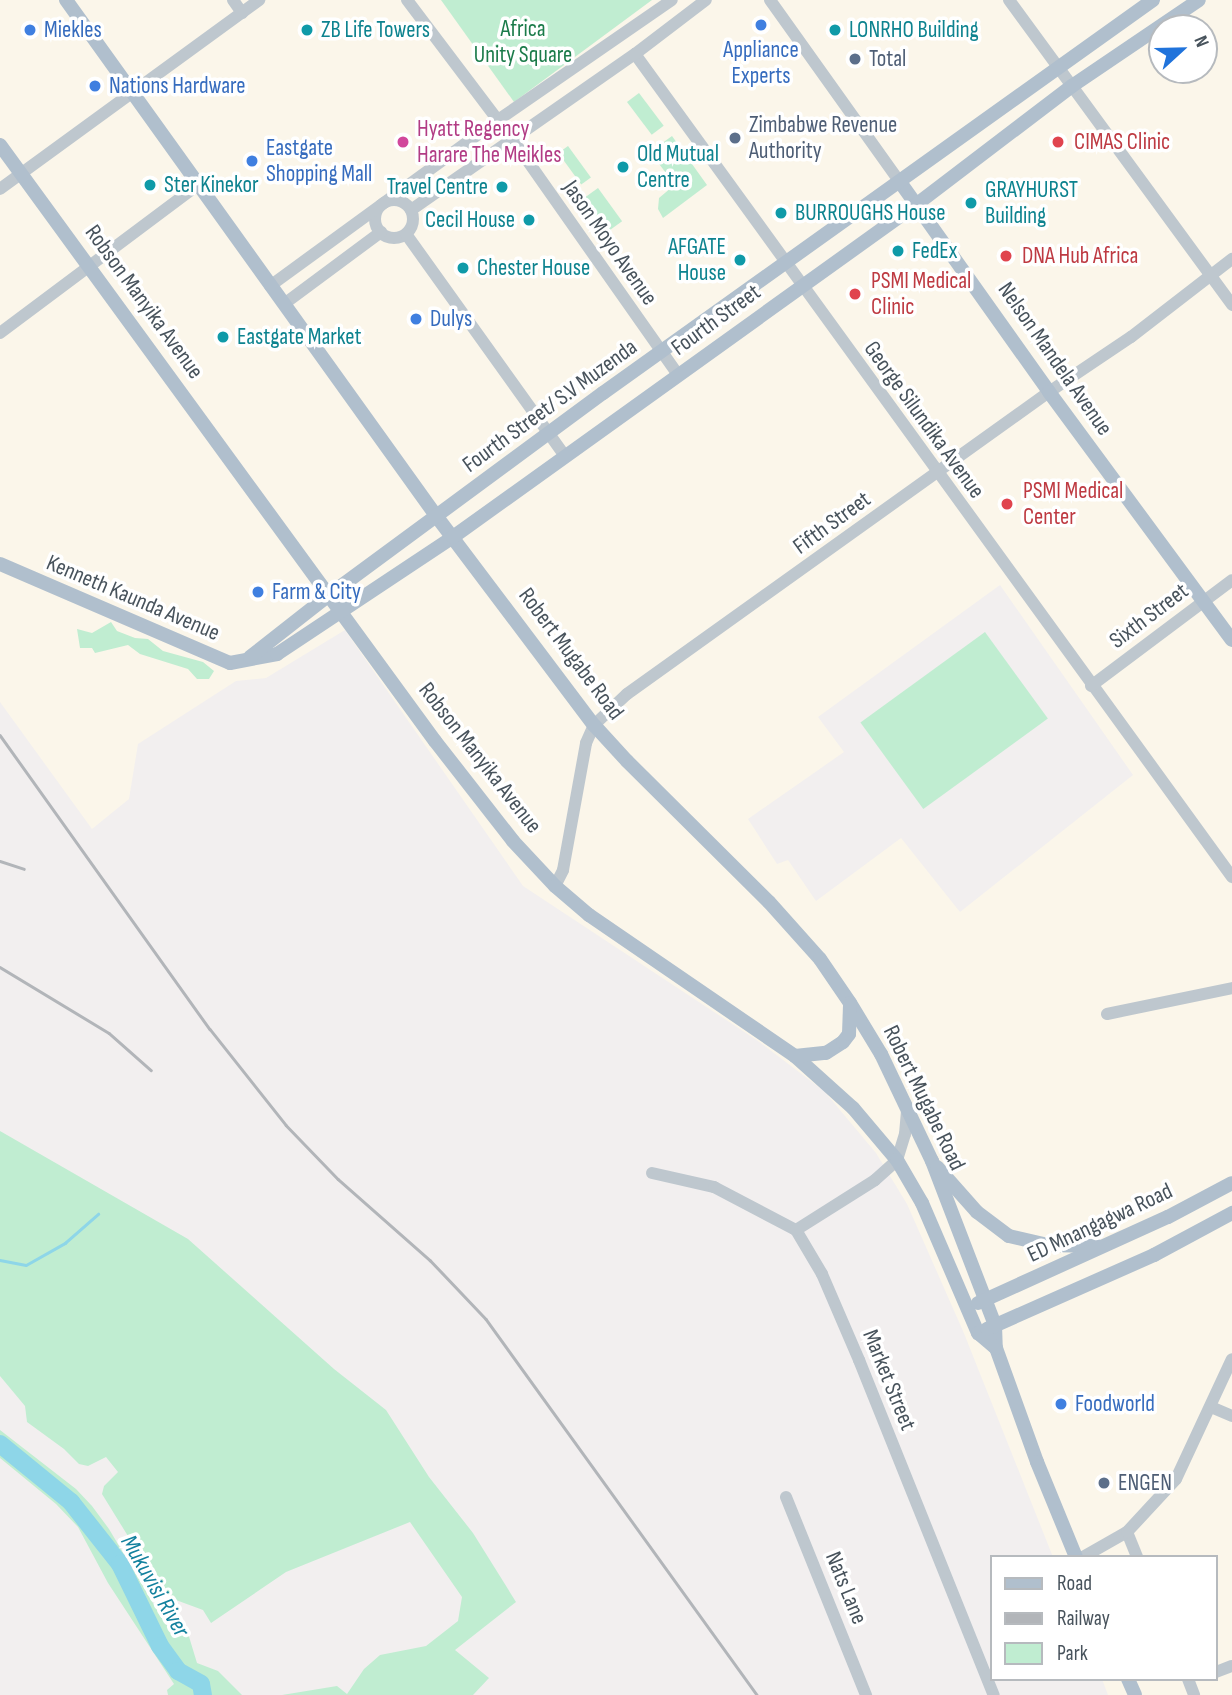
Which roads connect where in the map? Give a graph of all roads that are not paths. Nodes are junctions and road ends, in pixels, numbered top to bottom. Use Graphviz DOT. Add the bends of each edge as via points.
graph roads {
  1 [pos="66,0"];
  2 [pos="233,0"];
  3 [pos="259,0"];
  4 [pos="407,0"];
  5 [pos="672,0"];
  6 [pos="706,0"];
  7 [pos="770,0"];
  8 [pos="1009,0"];
  9 [pos="1153,0"];
  10 [pos="1199,0"];
  11 [pos="242,13"];
  12 [pos="635,54"];
  13 [pos="1058,66"];
  14 [pos="1072,86"];
  15 [pos="133,94"];
  16 [pos="498,120"];
  17 [pos="513,140"];
  18 [pos="0,145"];
  19 [pos="21,174"];
  20 [pos="900,182"];
  21 [pos="198,185"];
  22 [pos="0,189"];
  23 [pos="383,203"];
  24 [pos="917,204"];
  25 [pos="411,210"];
  26 [pos="381,232"];
  27 [pos="406,234"];
  28 [pos="1232,259"];
  29 [pos="785,264"];
  30 [pos="89,266"];
  31 [pos="1211,275"];
  32 [pos="270,286"];
  33 [pos="800,286"];
  34 [pos="284,304"];
  35 [pos="1232,305"];
  36 [pos="0,332"];
  37 [pos="662,352"];
  38 [pos="678,375"];
  39 [pos="1049,392"];
  40 [pos="548,434"];
  41 [pos="565,456"];
  42 [pos="937,473"];
  43 [pos="437,517"];
  44 [pos="453,537"];
  45 [pos="0,565"];
  46 [pos="1232,580"];
  47 [pos="329,595"];
  48 [pos="1202,602"];
  49 [pos="341,612"];
  50 [pos="1232,640"];
  51 [pos="250,657"];
  52 [pos="1091,686"];
  53 [pos="594,725"];
  54 [pos="1232,877"];
  55 [pos="555,886"];
  56 [pos="1232,988"];
  57 [pos="850,1003"];
  58 [pos="1107,1014"];
  59 [pos="794,1056"];
  60 [pos="907,1110"];
  61 [pos="897,1160"];
  62 [pos="932,1161"];
  63 [pos="652,1173"];
  64 [pos="1232,1183"];
  65 [pos="1232,1213"];
  66 [pos="796,1230"];
  67 [pos="1104,1246"];
  68 [pos="985,1300"];
  69 [pos="968,1308"];
  70 [pos="995,1325"];
  71 [pos="978,1333"];
  72 [pos="996,1349"];
  73 [pos="1232,1359"];
  74 [pos="1211,1407"];
  75 [pos="1232,1416"];
  76 [pos="786,1497"];
  77 [pos="1127,1532"];
  78 [pos="1075,1555"];
  79 [pos="1087,1555"];
  80 [pos="1137,1555"];
  81 [pos="866,1695"];
  82 [pos="994,1695"];
  1 -- 15 [label="main road, Robert Mugabe Road"];
  2 -- 11 [label="street"];
  3 -- 11 [label="street"];
  4 -- 16 [label="street, Jason Moyo Avenue"];
  5 -- 16 [label="street"];
  6 -- 12 [label="street"];
  7 -- 20 [label="street, Nelson Mandela Avenue"];
  8 -- 13 [label="street"];
  9 -- 13 [label="main road, Fourth Street/ S.V Muzenda"];
  10 -- 14 [label="main road, Fourth Street"];
  11 -- 15 [label="street"];
  12 -- 17 [label="street"];
  12 -- 29 [label="street, George Silundika Avenue"];
  13 -- 14 [label="street"];
  13 -- 20 [label="main road, Fourth Street/ S.V Muzenda"];
  14 -- 24 [label="main road, Fourth Street"];
  14 -- 31 [label="street"];
  15 -- 19 [label="street"];
  15 -- 21 [label="main road, Robert Mugabe Road"];
  16 -- 17 [label="street, Jason Moyo Avenue"];
  16 -- 23 [label="street"];
  17 -- 25 [label="street"];
  17 -- 37 [label="street, Jason Moyo Avenue"];
  18 -- 19 [label="main road, Robson Manyika Avenue"];
  19 -- 22 [label="street"];
  19 -- 30 [label="main road, Robson Manyika Avenue"];
  20 -- 24 [label="main road, Nelson Mandela Avenue"];
  20 -- 29 [label="main road, Fourth Street/ S.V Muzenda"];
  21 -- 30 [label="street"];
  21 -- 32 [label="main road, Robert Mugabe Road"];
  23 -- 25 [label="street" via="395,199"];
  23 -- 26 [label="street" via="376,214"];
  23 -- 32 [label="street"];
  24 -- 33 [label="main road, Fourth Street"];
  24 -- 39 [label="main road, Nelson Mandela Avenue"];
  25 -- 27 [label="street" via="413,223"];
  26 -- 27 [label="street" via="393,238"];
  26 -- 34 [label="street"];
  27 -- 40 [label="street"];
  28 -- 31 [label="street, Fifth Street"];
  29 -- 33 [label="street, George Silundika Avenue"];
  29 -- 37 [label="main road, Fourth Street/ S.V Muzenda"];
  30 -- 36 [label="street"];
  30 -- 47 [label="main road, Robson Manyika Avenue"];
  31 -- 35 [label="street"];
  31 -- 39 [label="street, Fifth Street"];
  32 -- 34 [label="main road, Robert Mugabe Road"];
  33 -- 38 [label="main road, Fourth Street"];
  33 -- 42 [label="street, George Silundika Avenue"];
  34 -- 43 [label="main road, Robert Mugabe Road"];
  37 -- 38 [label="street, Jason Moyo Avenue"];
  37 -- 40 [label="main road, Fourth Street/ S.V Muzenda"];
  38 -- 41 [label="main road, Fourth Street"];
  39 -- 42 [label="street, Fifth Street"];
  39 -- 48 [label="main road, Nelson Mandela Avenue"];
  40 -- 41 [label="street"];
  40 -- 43 [label="main road, Fourth Street/ S.V Muzenda"];
  41 -- 44 [label="main road, Fourth Street"];
  42 -- 52 [label="street, George Silundika Avenue"];
  42 -- 53 [label="street, Fifth Street" via="637,687"];
  43 -- 44 [label="main road, Robert Mugabe Road"];
  43 -- 47 [label="main road, Fourth Street/ S.V Muzenda"];
  44 -- 49 [label="main road, Fourth Street"];
  44 -- 53 [label="main road, Robert Mugabe Road"];
  45 -- 51 [label="main road, Kenneth Kaunda Avenue" via="207,655 230,663"];
  46 -- 48 [label="street, Sixth Street"];
  47 -- 49 [label="main road, Robson Manyika Avenue"];
  47 -- 51 [label="main road, Fourth Street/ S.V Muzenda"];
  48 -- 50 [label="main road, Nelson Mandela Avenue"];
  48 -- 52 [label="street, Sixth Street"];
  49 -- 51 [label="main road, Fourth Street" via="276,654"];
  49 -- 55 [label="main road, Robson Manyika Avenue" via="505,831"];
  52 -- 54 [label="street, George Silundika Avenue"];
  53 -- 55 [label="street" via="586,743 563,870"];
  53 -- 57 [label="main road, Robert Mugabe Road" via="769,902"];
  55 -- 59 [label="main road, Robson Manyika Avenue" via="589,915"];
  56 -- 58 [label="street"];
  57 -- 59 [label="main road" via="849,1034 843,1042 826,1052"];
  57 -- 60 [label="main road, Robert Mugabe Road"];
  59 -- 61 [label="main road, Robson Manyika Avenue" via="853,1108"];
  60 -- 61 [label="street"];
  60 -- 62 [label="main road, Robert Mugabe Road"];
  61 -- 66 [label="street" via="875,1180"];
  61 -- 69 [label="main road, Robson Manyika Avenue" via="922,1203"];
  62 -- 67 [label="main road" via="976,1212 1009,1236 1048,1245"];
  62 -- 68 [label="main road, Robert Mugabe Road"];
  63 -- 66 [label="street" via="714,1187"];
  64 -- 67 [label="main road, ED Mnangagwa Road"];
  65 -- 70 [label="main road" via="1154,1255"];
  66 -- 82 [label="street, Market Street" via="822,1274 859,1360"];
  67 -- 68 [label="main road, ED Mnangagwa Road"];
  68 -- 69 [label="main road, ED Mnangagwa Road"];
  68 -- 70 [label="main road, Robert Mugabe Road"];
  69 -- 71 [label="main road, Robson Manyika Avenue"];
  70 -- 71 [label="main road"];
  70 -- 72 [label="main road, Robert Mugabe Road"];
  71 -- 72 [label="main road, Robert Mugabe Road"];
  72 -- 78 [label="main road, Robert Mugabe Road"];
  73 -- 74 [label="street"];
  74 -- 75 [label="street"];
  74 -- 77 [label="street" via="1176,1479"];
  76 -- 81 [label="street, Nats Lane"];
  77 -- 79 [label="street"];
  77 -- 80 [label="street"];
}
